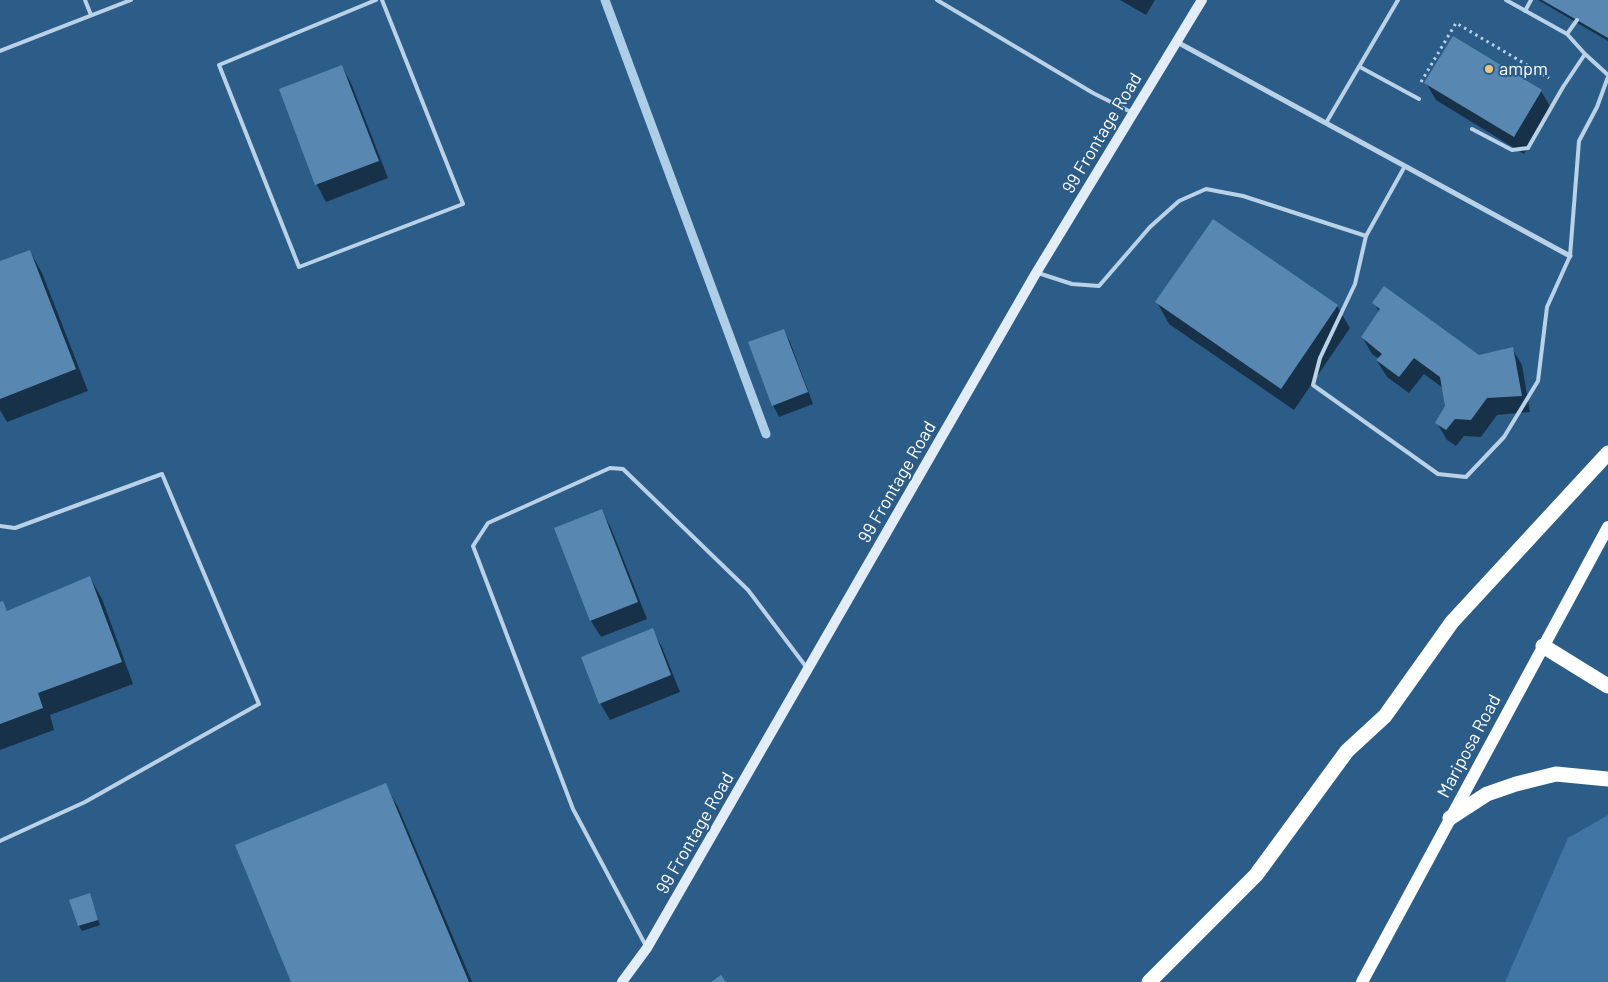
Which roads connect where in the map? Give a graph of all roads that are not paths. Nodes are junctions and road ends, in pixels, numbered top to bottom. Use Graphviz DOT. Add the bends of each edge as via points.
graph roads {
  1 [pos="85,0"];
  2 [pos="131,0"];
  3 [pos="376,0"];
  4 [pos="382,0"];
  5 [pos="937,0"];
  6 [pos="1202,0"];
  7 [pos="1398,0"];
  8 [pos="1506,0"];
  9 [pos="1531,0"];
  10 [pos="1525,11"];
  11 [pos="91,15"];
  12 [pos="1576,20"];
  13 [pos="1567,34"];
  14 [pos="1177,42"];
  15 [pos="0,51"];
  16 [pos="1585,54"];
  17 [pos="1360,67"];
  18 [pos="1608,76"];
  19 [pos="1418,99"];
  20 [pos="1133,113"];
  21 [pos="1326,123"];
  22 [pos="1472,129"];
  23 [pos="1405,166"];
  24 [pos="1366,236"];
  25 [pos="1570,256"];
  26 [pos="1036,273"];
  27 [pos="1608,454"];
  28 [pos="0,526"];
  29 [pos="1608,527"];
  30 [pos="1543,646"];
  31 [pos="808,670"];
  32 [pos="1608,686"];
  33 [pos="1608,780"];
  34 [pos="1450,818"];
  35 [pos="0,841"];
  36 [pos="647,948"];
  37 [pos="622,982"];
  38 [pos="1149,982"];
  39 [pos="1362,982"];
  1 -- 11 [label="lane"];
  2 -- 11 [label="lane"];
  3 -- 4 [label="lane" via="219,65 299,267 463,204"];
  5 -- 20 [label="lane" via="1093,93"];
  6 -- 14 [label="street, 99 Frontage Road"];
  7 -- 17 [label="lane"];
  8 -- 10 [label="lane"];
  9 -- 10 [label="lane"];
  10 -- 13 [label="lane"];
  11 -- 15 [label="lane"];
  12 -- 13 [label="lane"];
  13 -- 16 [label="lane"];
  14 -- 20 [label="street, 99 Frontage Road"];
  14 -- 21 [label="street"];
  16 -- 18 [label="lane"];
  16 -- 22 [label="lane" via="1528,148 1512,150"];
  17 -- 19 [label="lane"];
  17 -- 21 [label="lane"];
  18 -- 25 [label="lane" via="1597,107 1579,141"];
  20 -- 26 [label="street, 99 Frontage Road"];
  21 -- 23 [label="street"];
  23 -- 24 [label="lane"];
  23 -- 25 [label="street"];
  24 -- 25 [label="lane" via="1355,284 1320,358 1313,385 1438,474 1466,477 1504,437 1538,381 1547,307"];
  24 -- 26 [label="lane" via="1243,196 1206,189 1179,201 1150,228 1099,286 1072,284"];
  26 -- 31 [label="street, 99 Frontage Road"];
  27 -- 38 [label="highway" via="1452,622 1385,716 1347,751 1256,875"];
  28 -- 35 [label="lane" via="15,528 162,474 259,704 85,802"];
  29 -- 30 [label="main road, Mariposa Road"];
  30 -- 32 [label="highway"];
  30 -- 34 [label="main road, Mariposa Road"];
  31 -- 36 [label="street, 99 Frontage Road"];
  31 -- 36 [label="lane" via="748,590 623,469 610,468 488,523 473,546 573,809"];
  33 -- 34 [label="highway" via="1556,774 1487,794"];
  34 -- 39 [label="main road, Mariposa Road"];
  36 -- 37 [label="street, 99 Frontage Road"];
}
